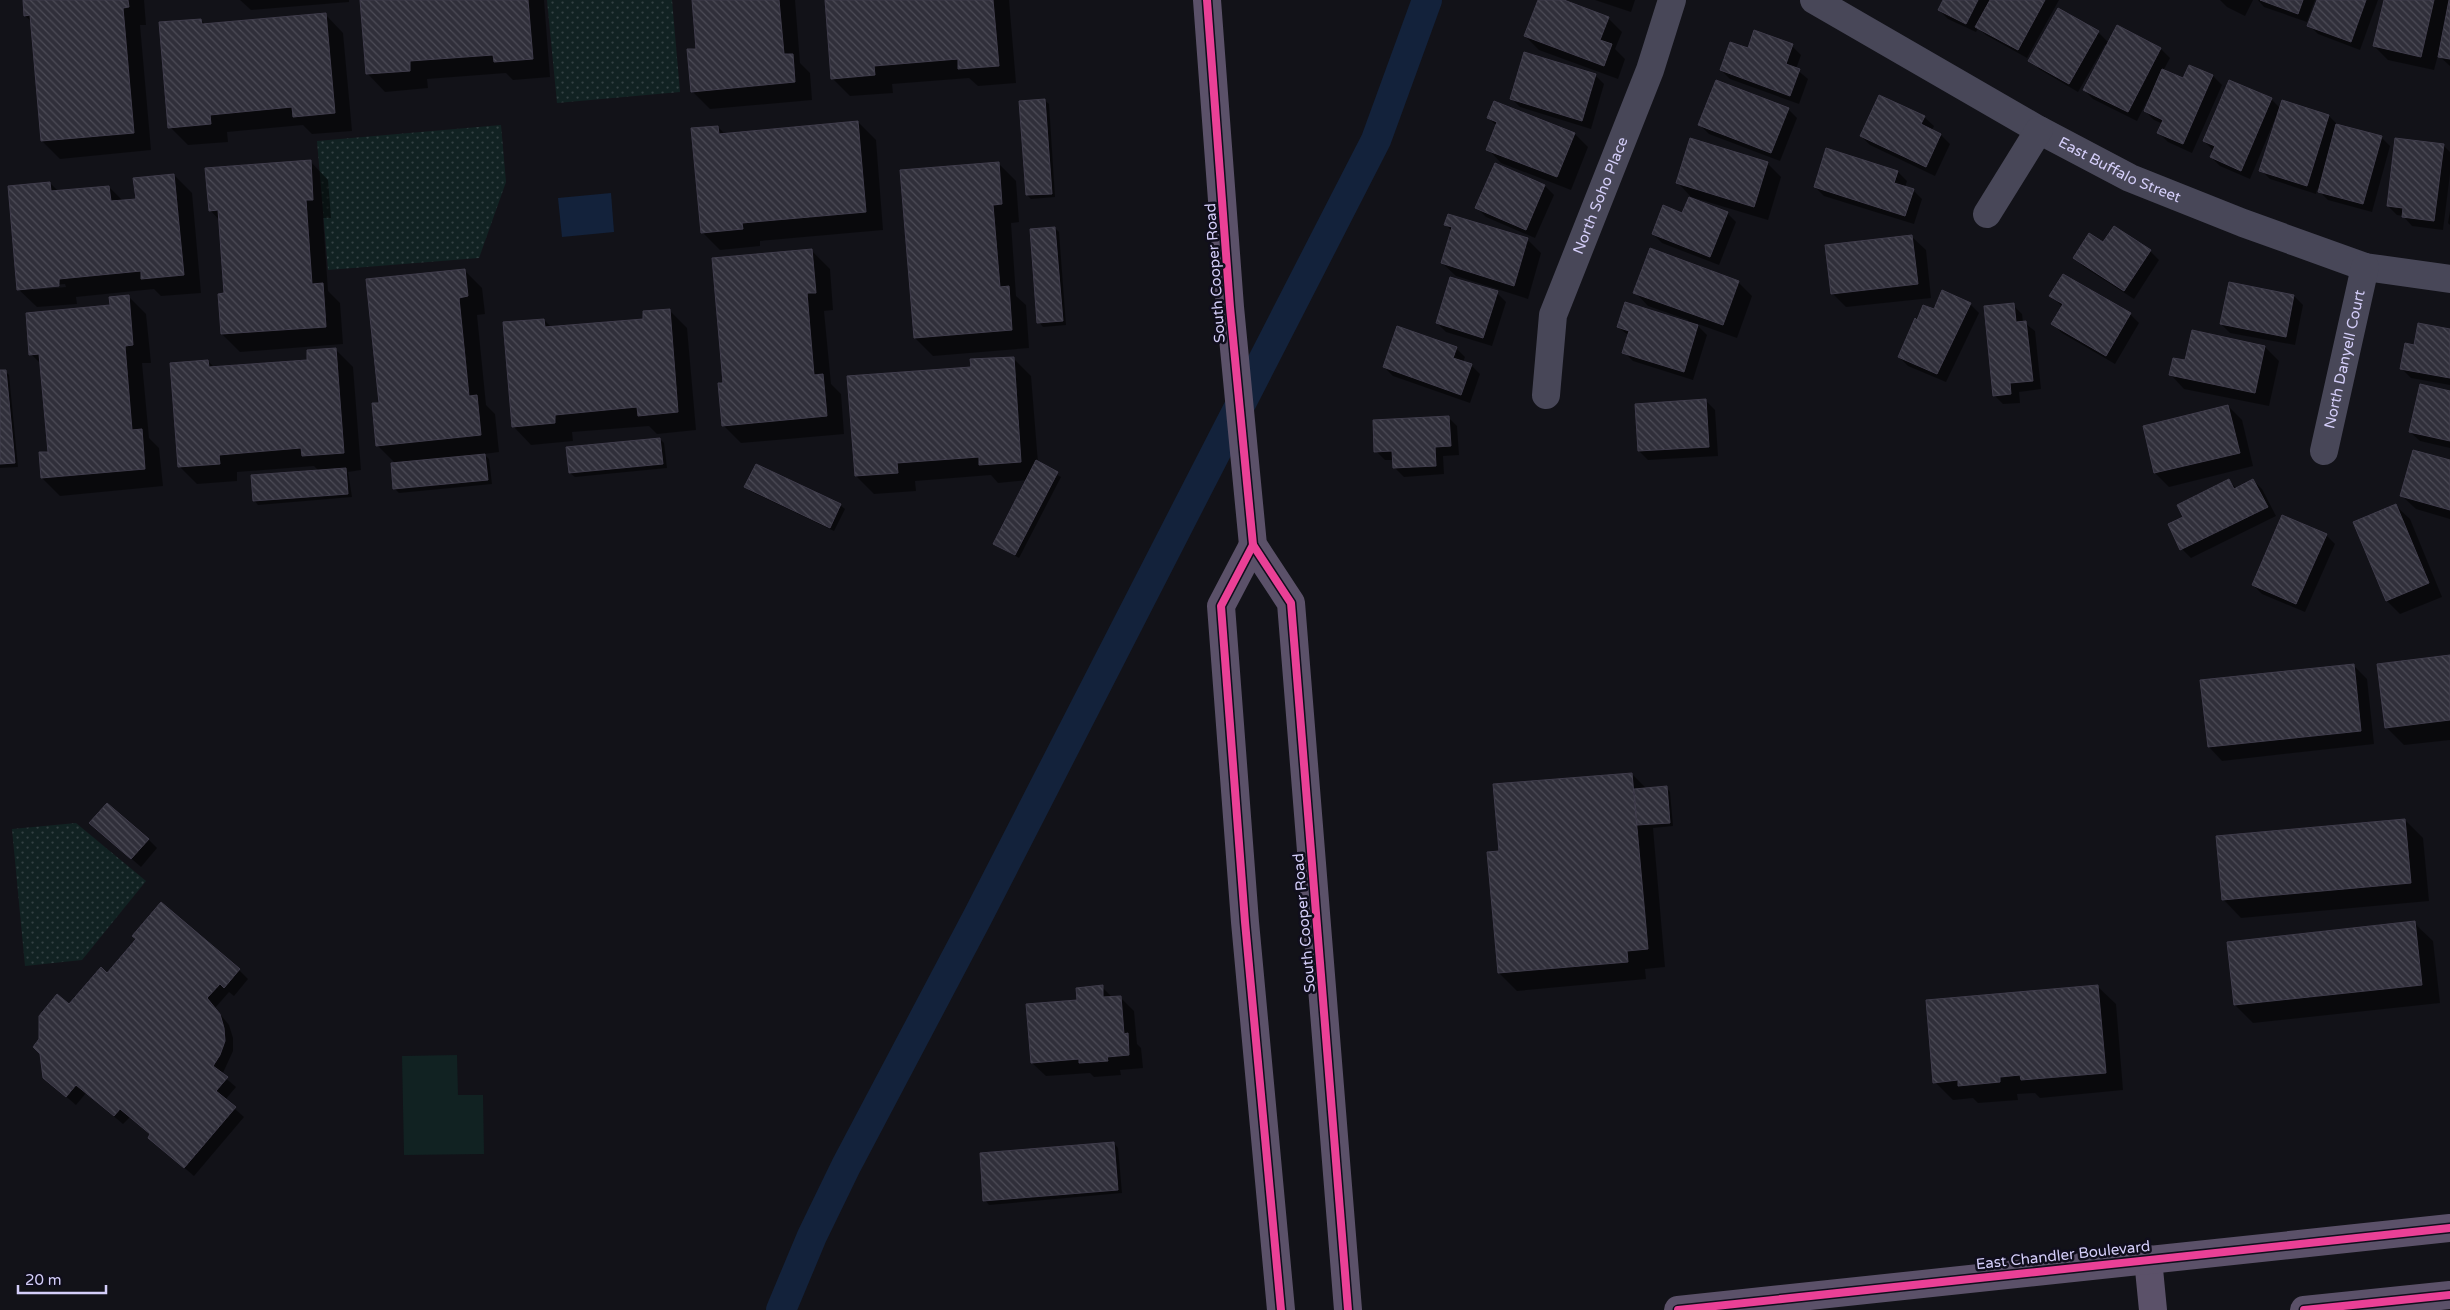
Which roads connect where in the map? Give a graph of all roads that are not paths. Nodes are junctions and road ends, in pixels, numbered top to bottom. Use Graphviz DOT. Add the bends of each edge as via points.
graph roads {
  1 [pos="1207,0"];
  2 [pos="1672,0"];
  3 [pos="1814,0"];
  4 [pos="2039,130"];
  5 [pos="1987,214"];
  6 [pos="2365,267"];
  7 [pos="2450,279"];
  8 [pos="1546,395"];
  9 [pos="2324,451"];
  10 [pos="1253,544"];
  11 [pos="2450,1228"];
  12 [pos="2148,1259"];
  13 [pos="2450,1295"];
  14 [pos="1281,1310"];
  15 [pos="1348,1310"];
  16 [pos="1678,1310"];
  17 [pos="2153,1310"];
  18 [pos="2304,1310"];
  1 -- 10 [label="main road, South Cooper Road" via="1232,326"];
  2 -- 8 [label="street, North Soho Place" via="1650,70 1553,315"];
  3 -- 4 [label="street, East Buffalo Street"];
  4 -- 5 [label="street"];
  4 -- 6 [label="street, East Buffalo Street" via="2130,178"];
  6 -- 7 [label="street, East Buffalo Street"];
  6 -- 9 [label="street, North Danyell Court"];
  10 -- 14 [label="main road" via="1221,606 1245,922"];
  10 -- 15 [label="main road, South Cooper Road" via="1291,603"];
  11 -- 12 [label="main road, East Chandler Boulevard"];
  12 -- 16 [label="main road, East Chandler Boulevard"];
  12 -- 17 [label="main road"];
  13 -- 18 [label="main road"];
}
